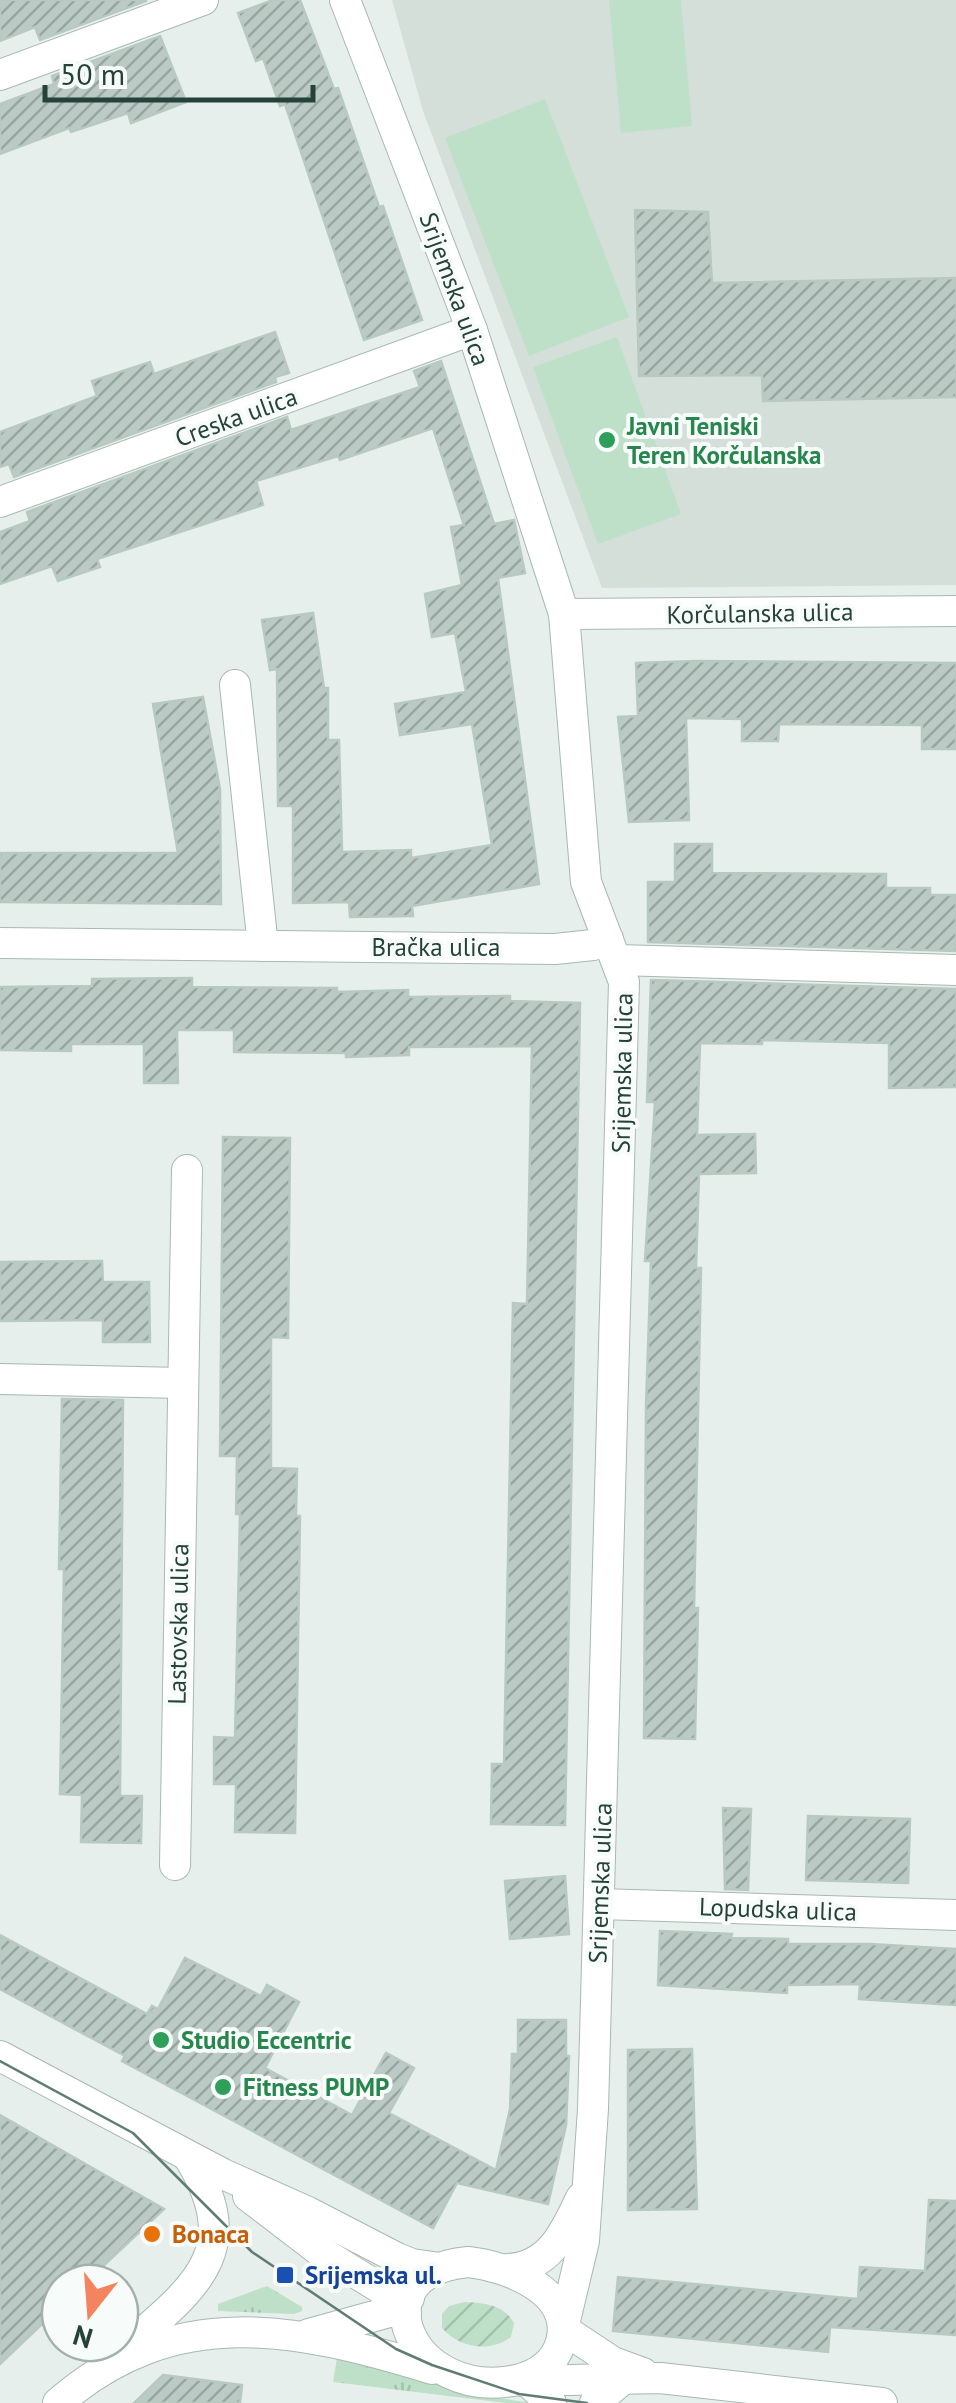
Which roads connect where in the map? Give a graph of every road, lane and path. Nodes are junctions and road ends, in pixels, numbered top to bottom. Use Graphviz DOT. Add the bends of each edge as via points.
graph roads {
  1 [pos="202,0"];
  2 [pos="345,0"];
  3 [pos="0,74"];
  4 [pos="472,330"];
  5 [pos="0,502"];
  6 [pos="956,610"];
  7 [pos="564,614"];
  8 [pos="235,685"];
  9 [pos="0,944"];
  10 [pos="264,946"];
  11 [pos="613,950"];
  12 [pos="956,970"];
  13 [pos="187,1170"];
  14 [pos="0,1379"];
  15 [pos="182,1383"];
  16 [pos="174,1865"];
  17 [pos="599,1904"];
  18 [pos="956,1915"];
  19 [pos="0,2056"];
  20 [pos="188,2156"];
  21 [pos="223,2174"];
  22 [pos="585,2191"];
  23 [pos="440,2268"];
  24 [pos="508,2269"];
  25 [pos="405,2305"];
  26 [pos="563,2329"];
  27 [pos="300,2335"];
  28 [pos="99,2371"];
  29 [pos="447,2374"];
  30 [pos="660,2378"];
  31 [pos="623,2379"];
  32 [pos="518,2381"];
  33 [pos="58,2403"];
  34 [pos="551,2403"];
  35 [pos="595,2403"];
  36 [pos="882,2403"];
  1 -- 3 [label="street"];
  2 -- 4 [label="street, Srijemska ulica"];
  4 -- 5 [label="street, Creska ulica"];
  4 -- 7 [label="street, Srijemska ulica"];
  6 -- 7 [label="street, Korčulanska ulica"];
  7 -- 11 [label="street, Srijemska ulica" via="586,882"];
  8 -- 10 [label="street"];
  9 -- 10 [label="street, Bračka ulica"];
  10 -- 11 [label="street, Bračka ulica"];
  11 -- 12 [label="street, Bračka ulica"];
  11 -- 17 [label="street, Srijemska ulica" via="624,982 624,1011"];
  13 -- 15 [label="street, Lastovska ulica"];
  14 -- 15 [label="street"];
  15 -- 16 [label="street, Lastovska ulica"];
  17 -- 18 [label="street, Lopudska ulica"];
  17 -- 22 [label="street, Srijemska ulica"];
  19 -- 20 [label="street"];
  20 -- 21 [label="street"];
  20 -- 28 [label="street" via="216,2218 212,2254 170,2306"];
  21 -- 23 [label="street" via="396,2258"];
  21 -- 25 [label="street" via="291,2231"];
  22 -- 24 [label="street, Srijemska ulica" via="550,2252 534,2264"];
  22 -- 26 [label="street, Srijemska ulica" via="584,2240"];
  23 -- 24 [label="street" via="468,2262"];
  23 -- 25 [label="street" via="418,2281"];
  24 -- 26 [label="street" via="540,2289"];
  25 -- 27 [label="street"];
  25 -- 29 [label="street" via="416,2350"];
  26 -- 30 [label="street" via="613,2362"];
  26 -- 32 [label="street" via="555,2357"];
  27 -- 28 [label="street" via="190,2335"];
  27 -- 29 [label="street"];
  28 -- 33 [label="street"];
  29 -- 32 [label="street"];
  30 -- 31 [label="street"];
  30 -- 36 [label="street"];
  31 -- 32 [label="street"];
  31 -- 35 [label="street"];
  32 -- 34 [label="street"];
}
